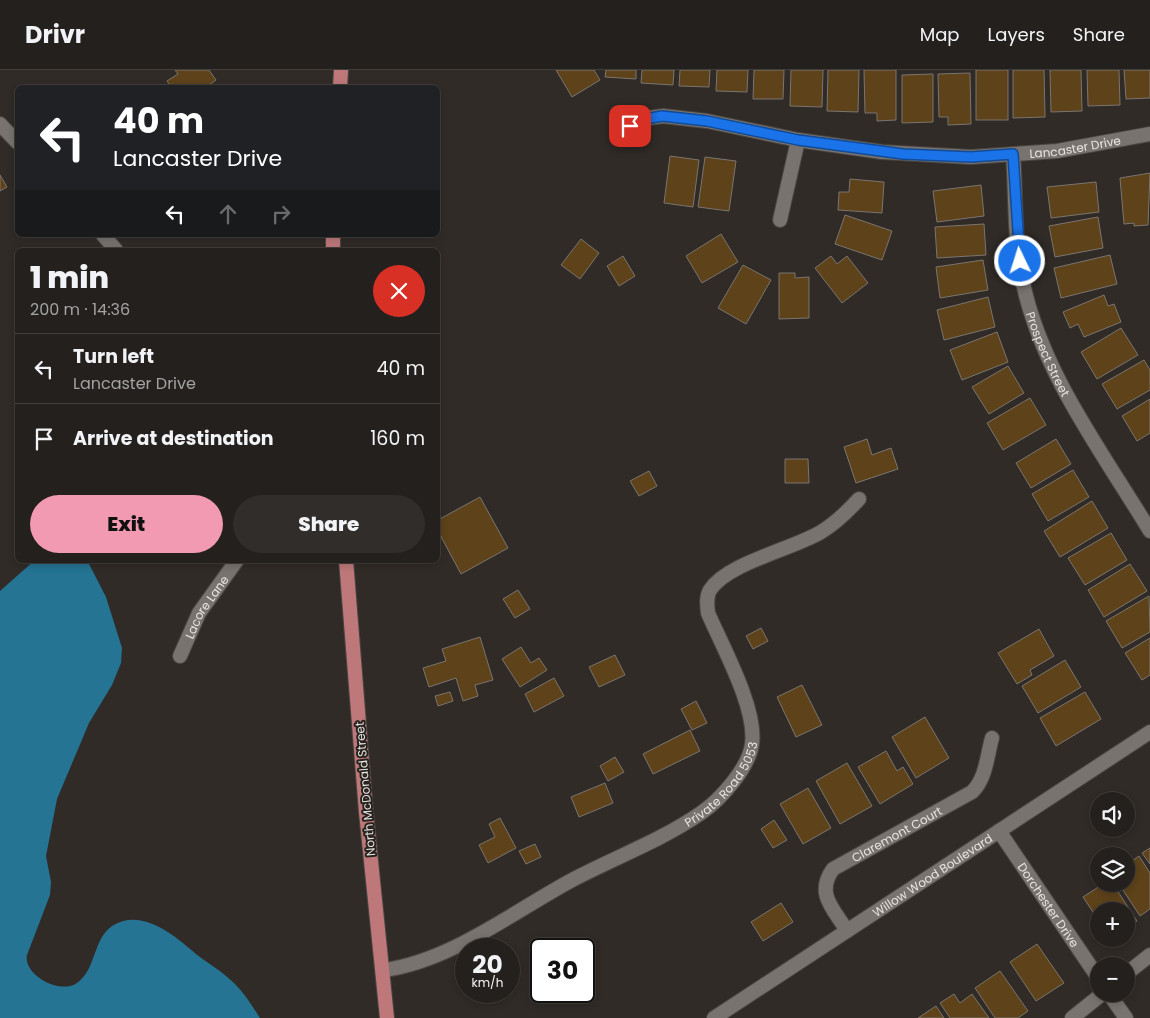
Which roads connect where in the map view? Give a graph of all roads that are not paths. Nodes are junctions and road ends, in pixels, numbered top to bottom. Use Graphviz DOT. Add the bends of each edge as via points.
graph roads {
  1 [pos="342,70"];
  2 [pos="340,85"];
  3 [pos="0,124"];
  4 [pos="618,133"];
  5 [pos="1150,134"];
  6 [pos="15,139"];
  7 [pos="798,140"];
  8 [pos="1013,154"];
  9 [pos="780,220"];
  10 [pos="105,237"];
  11 [pos="114,248"];
  12 [pos="859,499"];
  13 [pos="1150,531"];
  14 [pos="235,563"];
  15 [pos="346,563"];
  16 [pos="180,656"];
  17 [pos="1150,732"];
  18 [pos="992,738"];
  19 [pos="999,831"];
  20 [pos="847,931"];
  21 [pos="1150,955"];
  22 [pos="1090,966"];
  23 [pos="1135,967"];
  24 [pos="384,970"];
  25 [pos="1092,1002"];
  26 [pos="1115,1002"];
  27 [pos="387,1018"];
  28 [pos="714,1018"];
  29 [pos="1072,1018"];
  30 [pos="1126,1018"];
  1 -- 2 [label="main road"];
  3 -- 6 [label="street"];
  4 -- 7 [label="street, Lancaster Drive" via="641,120 662,116 707,121"];
  5 -- 8 [label="street, Lancaster Drive" via="1056,151"];
  7 -- 8 [label="street, Lancaster Drive" via="903,154 971,157"];
  7 -- 9 [label="street"];
  8 -- 13 [label="street, Prospect Street" via="1022,280 1042,343 1064,389"];
  10 -- 11 [label="street"];
  12 -- 24 [label="street, Private Road 5053" via="820,532 733,571 710,590 708,613 742,692 752,746 736,779 722,796 701,813 647,844 573,880 455,946 407,967"];
  14 -- 16 [label="street, Lacore Lane" via="200,613"];
  15 -- 24 [label="main road, North McDonald Street" via="366,812"];
  17 -- 19 [label="street, Willow Wood Boulevard"];
  18 -- 20 [label="street, Claremont Court" via="982,777 972,792 833,869 825,884 826,897"];
  19 -- 20 [label="street, Willow Wood Boulevard"];
  19 -- 22 [label="street, Dorchester Drive"];
  20 -- 28 [label="street, Willow Wood Boulevard"];
  21 -- 23 [label="street"];
  24 -- 27 [label="main road, North McDonald Street"];
  25 -- 29 [label="street"];
  26 -- 30 [label="street"];
}
